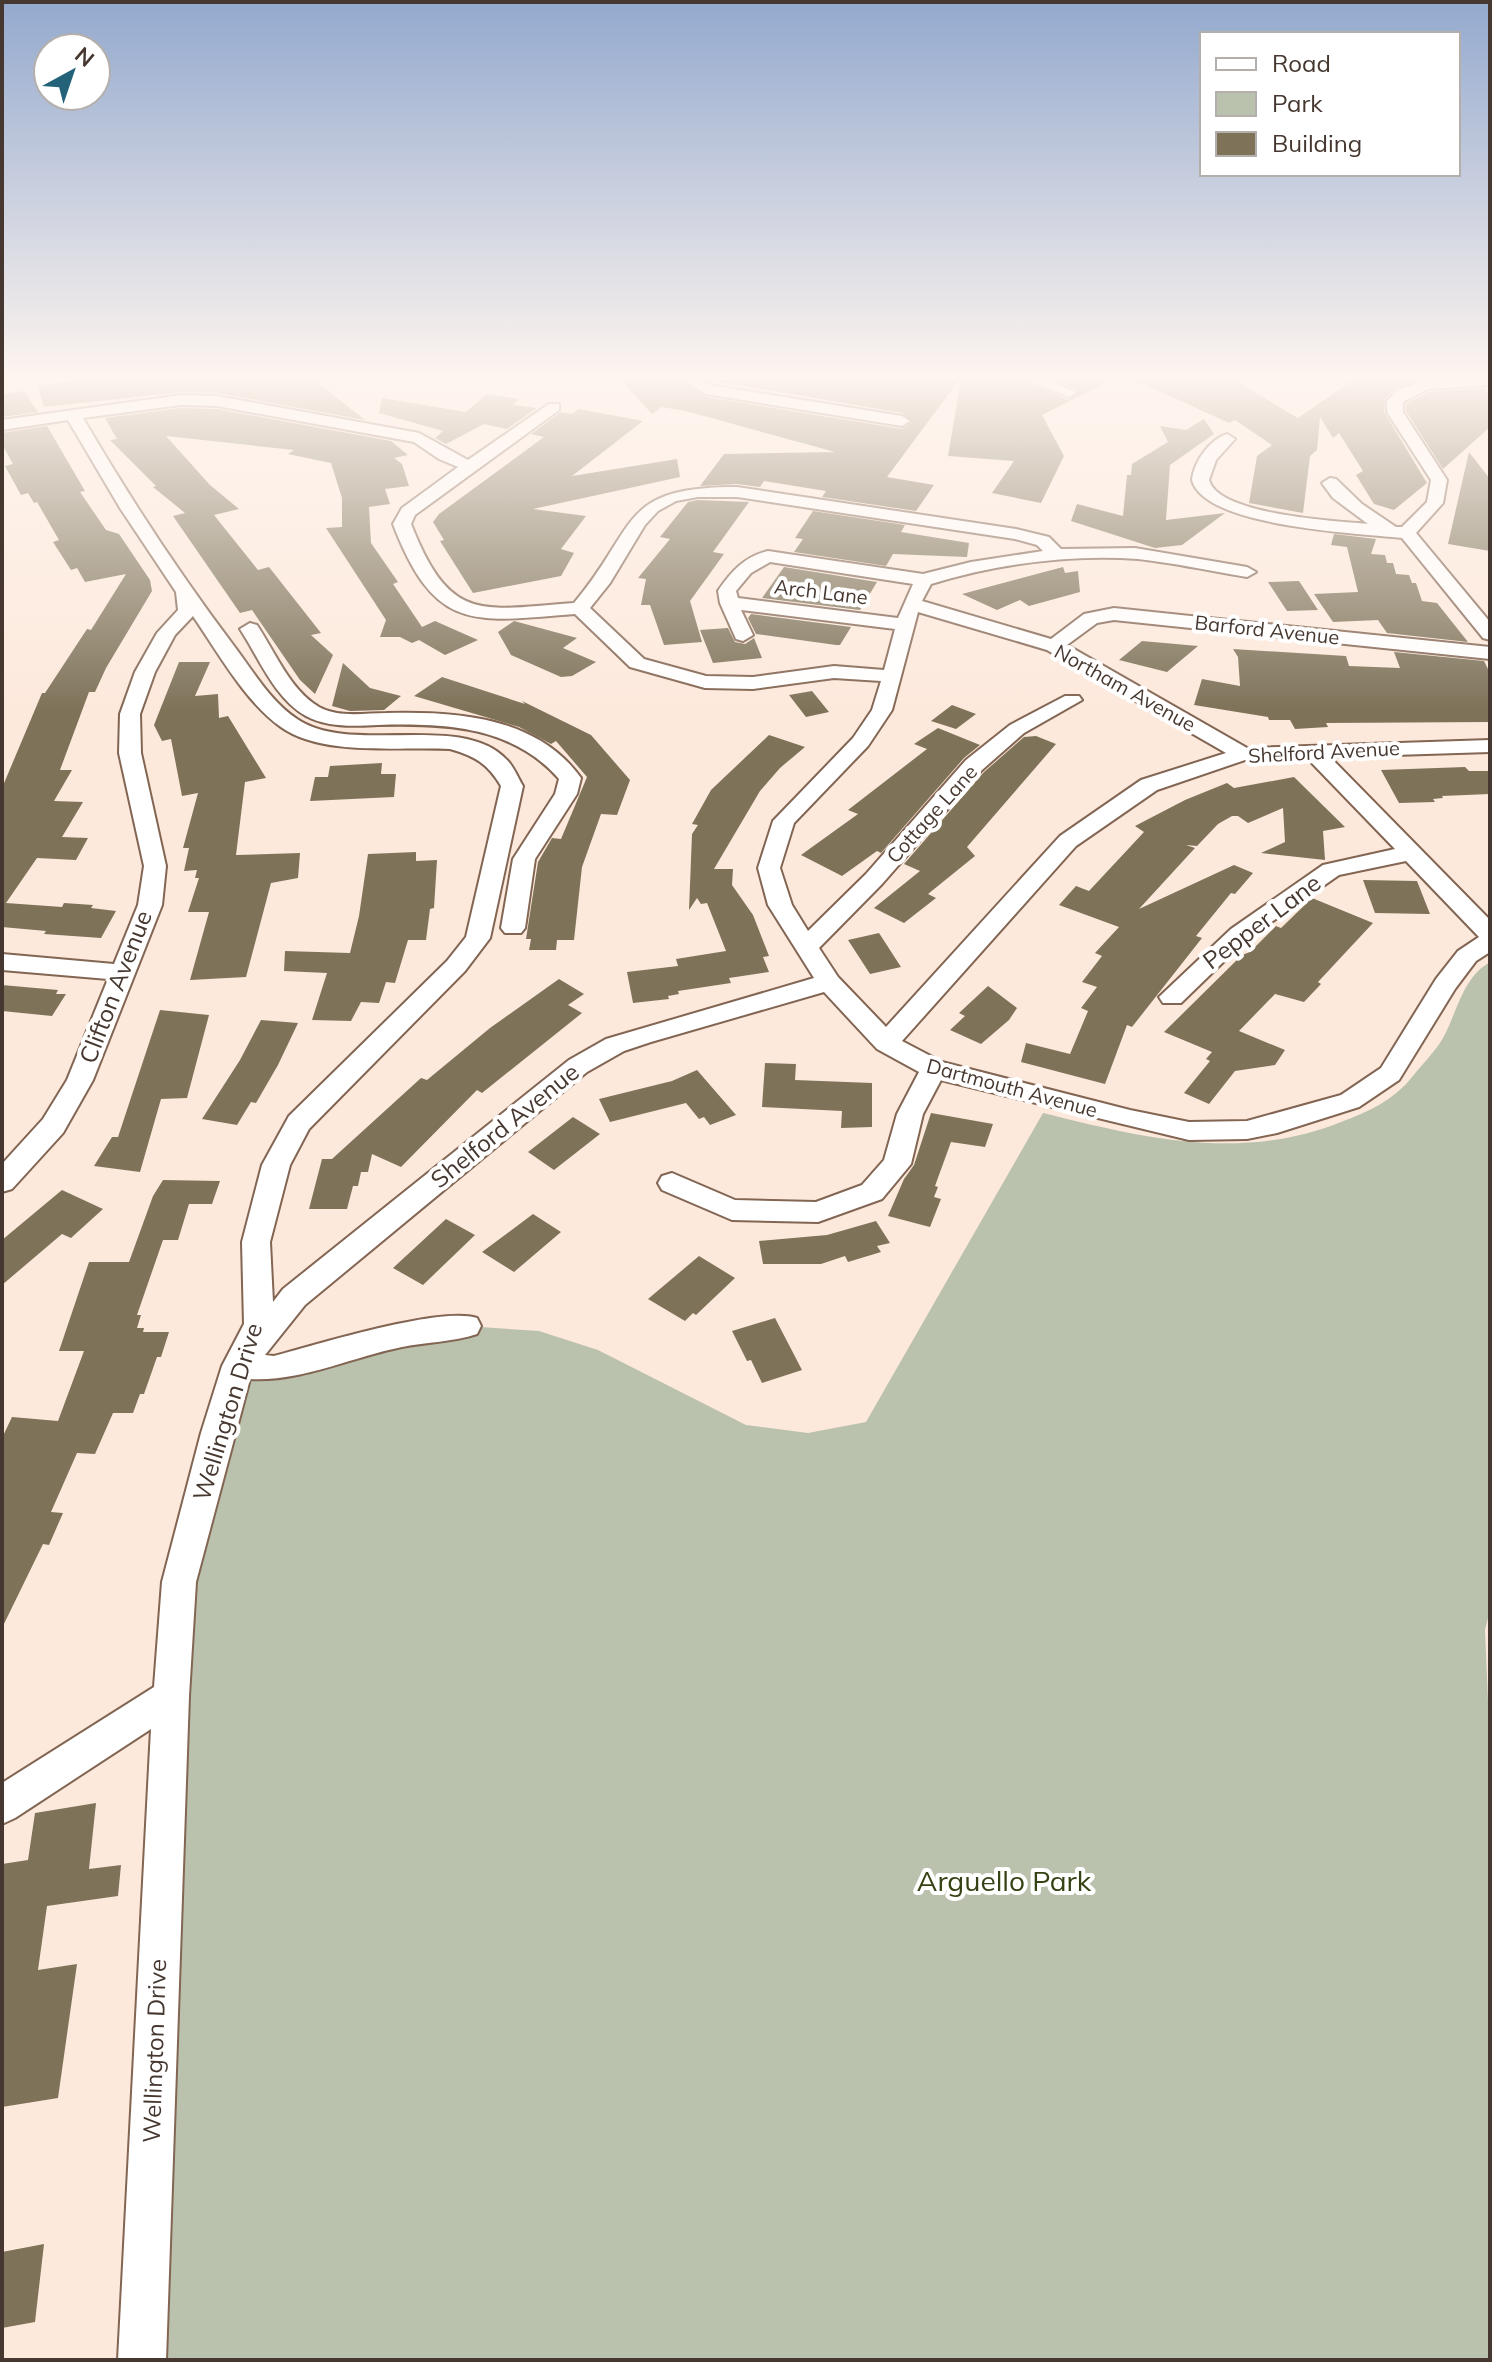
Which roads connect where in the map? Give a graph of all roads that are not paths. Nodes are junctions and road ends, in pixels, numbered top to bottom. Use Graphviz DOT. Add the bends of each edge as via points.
graph roads {
  1 [pos="118,490"];
  2 [pos="437,490"];
  3 [pos="694,490"];
  4 [pos="716,490"];
  5 [pos="1204,490"];
  6 [pos="1333,490"];
  7 [pos="1440,490"];
  8 [pos="1407,533"];
  9 [pos="1052,557"];
  10 [pos="1247,572"];
  11 [pos="924,580"];
  12 [pos="184,593"];
  13 [pos="729,603"];
  14 [pos="911,604"];
  15 [pos="580,608"];
  16 [pos="907,625"];
  17 [pos="250,629"];
  18 [pos="1490,634"];
  19 [pos="743,635"];
  20 [pos="1054,646"];
  21 [pos="1490,653"];
  22 [pos="892,676"];
  23 [pos="1072,700"];
  24 [pos="456,733"];
  25 [pos="1490,746"];
  26 [pos="1312,751"];
  27 [pos="1243,754"];
  28 [pos="1409,853"];
  29 [pos="513,928"];
  30 [pos="1490,934"];
  31 [pos="1490,941"];
  32 [pos="806,947"];
  33 [pos="2,962"];
  34 [pos="122,973"];
  35 [pos="829,982"];
  36 [pos="1172,997"];
  37 [pos="886,1043"];
  38 [pos="934,1069"];
  39 [pos="2,1182"];
  40 [pos="672,1183"];
  41 [pos="466,1326"];
  42 [pos="238,1366"];
  43 [pos="171,1696"];
  44 [pos="2,1805"];
  45 [pos="142,2360"];
  1 -- 12 [label="street, Wellington Drive"];
  2 -- 15 [label="street" via="408,512 402,524 412,551 450,602 475,611"];
  3 -- 15 [label="street" via="647,509"];
  4 -- 9 [label="street" via="1016,534 1043,541 1052,547"];
  5 -- 8 [label="street" via="1211,499 1260,514"];
  6 -- 8 [label="street" via="1377,524"];
  7 -- 8 [label="street" via="1438,502"];
  8 -- 18 [label="street"];
  9 -- 10 [label="street" via="1141,555"];
  9 -- 11 [label="street" via="964,568"];
  11 -- 13 [label="street, Arch Lane" via="768,556 754,560 738,575 727,591"];
  11 -- 14 [label="street, Dartmouth Avenue"];
  12 -- 24 [label="street, Wellington Drive" via="271,709 296,728 347,742"];
  12 -- 34 [label="street, Clifton Avenue" via="187,611 145,672 130,714 130,753 155,866 150,905"];
  13 -- 16 [label="street, Arch Lane"];
  13 -- 19 [label="street"];
  14 -- 16 [label="street, Dartmouth Avenue"];
  14 -- 20 [label="street, Northam Avenue"];
  15 -- 22 [label="street" via="637,663 705,682 753,683 834,672"];
  16 -- 22 [label="street, Dartmouth Avenue"];
  17 -- 24 [label="street" via="301,704 316,713 346,720 428,719"];
  20 -- 21 [label="street, Barford Avenue" via="1091,618 1114,614"];
  20 -- 27 [label="street, Northam Avenue"];
  22 -- 32 [label="street, Dartmouth Avenue" via="882,710 861,742 784,821 769,868 780,905"];
  23 -- 32 [label="street, Cottage Lane" via="1017,729 974,765"];
  24 -- 29 [label="street" via="485,725 519,737 557,760 570,778 566,794 524,859"];
  24 -- 42 [label="street, Wellington Drive" via="508,770 512,786 478,938 299,1123 276,1165 256,1242 259,1324"];
  25 -- 26 [label="street, Shelford Avenue"];
  26 -- 27 [label="street, Shelford Avenue"];
  26 -- 28 [label="street"];
  27 -- 37 [label="street, Shelford Avenue" via="1149,785 1068,841"];
  28 -- 30 [label="street"];
  28 -- 36 [label="street, Pepper Lane" via="1331,870 1239,934"];
  31 -- 38 [label="street, Dartmouth Avenue" via="1467,956 1445,985 1390,1074 1350,1101 1277,1124 1189,1131"];
  32 -- 35 [label="street, Dartmouth Avenue"];
  33 -- 34 [label="street"];
  34 -- 39 [label="street, Clifton Avenue" via="80,1080 53,1126"];
  35 -- 37 [label="street, Dartmouth Avenue"];
  35 -- 42 [label="street, Shelford Avenue" via="615,1045 578,1066 294,1297"];
  37 -- 38 [label="street, Dartmouth Avenue"];
  38 -- 40 [label="street" via="910,1114 897,1164 872,1192 818,1212 732,1210"];
  41 -- 42 [label="street" via="402,1335 274,1368"];
  42 -- 43 [label="street, Wellington Drive" via="179,1582"];
  43 -- 44 [label="street"];
  43 -- 45 [label="street, Wellington Drive"];
}
